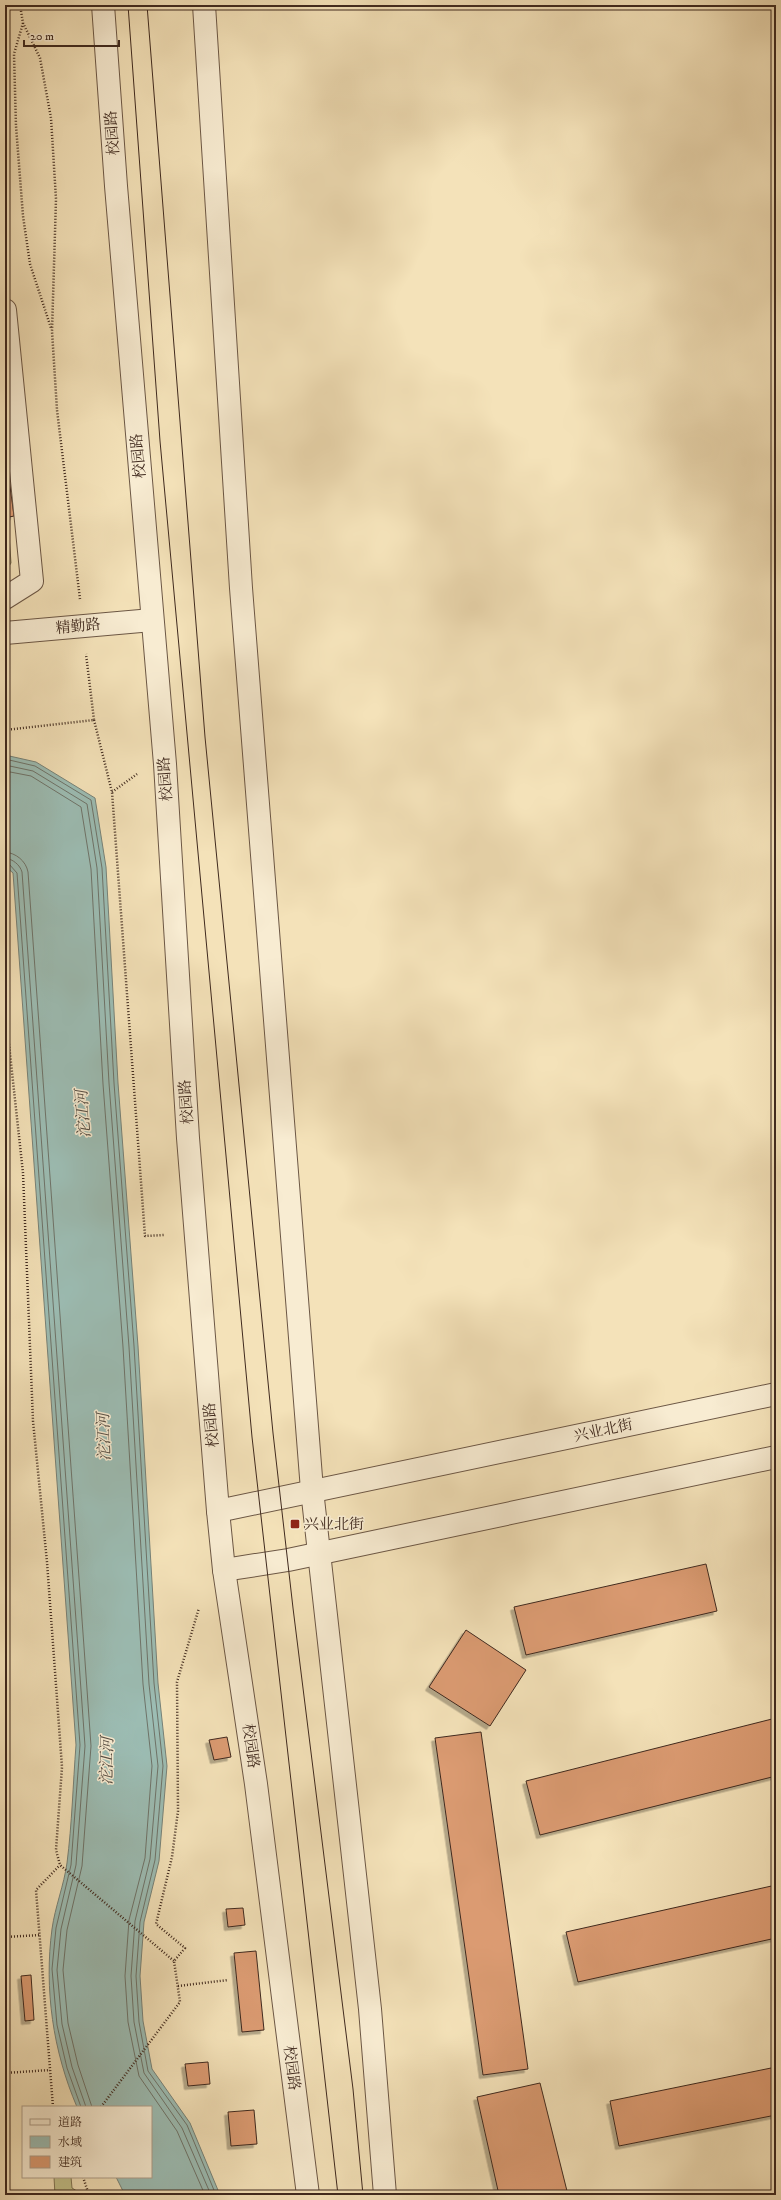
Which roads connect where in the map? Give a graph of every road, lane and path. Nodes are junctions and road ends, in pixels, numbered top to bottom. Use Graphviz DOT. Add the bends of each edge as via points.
graph roads {
  1 [pos="20,5"];
  2 [pos="103,5"];
  3 [pos="204,5"];
  4 [pos="23,23"];
  5 [pos="5,310"];
  6 [pos="52,330"];
  7 [pos="5,598"];
  8 [pos="152,620"];
  9 [pos="83,625"];
  10 [pos="5,633"];
  11 [pos="94,720"];
  12 [pos="5,730"];
  13 [pos="5,1008"];
  14 [pos="164,1234"];
  15 [pos="776,1394"];
  16 [pos="776,1457"];
  17 [pos="312,1490"];
  18 [pos="218,1512"];
  19 [pos="319,1553"];
  20 [pos="224,1570"];
  21 [pos="199,1608"];
  22 [pos="60,1865"];
  23 [pos="40,1935"];
  24 [pos="5,1937"];
  25 [pos="174,1961"];
  26 [pos="228,1980"];
  27 [pos="178,1986"];
  28 [pos="50,2070"];
  29 [pos="5,2073"];
  30 [pos="53,2106"];
  31 [pos="102,2106"];
  32 [pos="84,2178"];
  33 [pos="89,2195"];
  34 [pos="308,2195"];
  35 [pos="385,2195"];
  1 -- 4 [label="path"];
  2 -- 8 [label="street, 校园路"];
  3 -- 17 [label="street" via="241,588"];
  4 -- 6 [label="path" via="40,58 51,118 56,199"];
  4 -- 6 [label="path" via="14,54 23,216 30,264"];
  5 -- 7 [label="street" via="32,581"];
  6 -- 9 [label="path" via="57,410"];
  8 -- 9 [label="street, 精勤路"];
  8 -- 18 [label="street, 校园路" via="165,764 188,1138"];
  9 -- 10 [label="street, 精勤路"];
  9 -- 11 [label="path"];
  11 -- 12 [label="path"];
  11 -- 14 [label="path" via="112,792 146,1236"];
  13 -- 22 [label="path" via="23,1173 33,1421 47,1562 62,1767 56,1850"];
  15 -- 17 [label="street, 兴业北街"];
  16 -- 19 [label="street"];
  17 -- 18 [label="street, 兴业北街"];
  17 -- 19 [label="street"];
  18 -- 20 [label="street, 校园路"];
  19 -- 20 [label="street"];
  19 -- 35 [label="street" via="370,2009"];
  20 -- 34 [label="street, 校园路" via="256,1784"];
  21 -- 25 [label="path" via="177,1682 178,1811 172,1857 156,1924 185,1948"];
  22 -- 23 [label="path" via="36,1890"];
  22 -- 25 [label="path"];
  23 -- 24 [label="path"];
  23 -- 28 [label="path"];
  25 -- 27 [label="path"];
  26 -- 27 [label="path"];
  27 -- 31 [label="path" via="180,2002"];
  28 -- 29 [label="path"];
  28 -- 30 [label="path"];
  32 -- 33 [label="path"];
}
